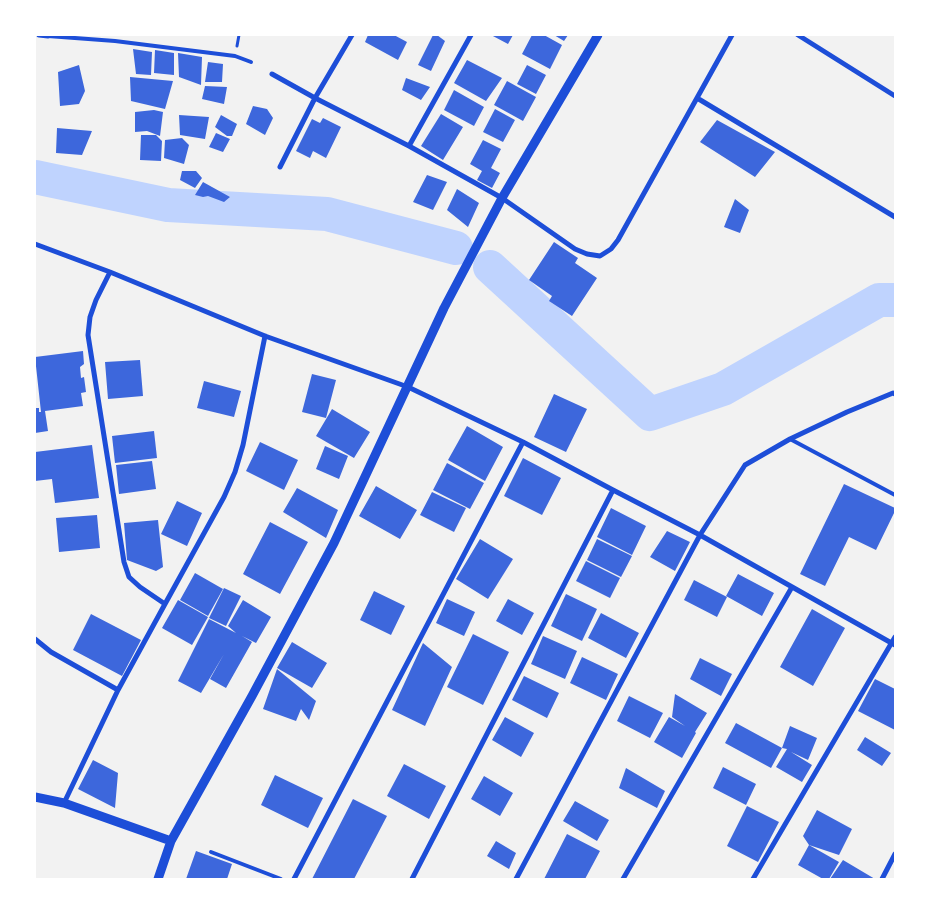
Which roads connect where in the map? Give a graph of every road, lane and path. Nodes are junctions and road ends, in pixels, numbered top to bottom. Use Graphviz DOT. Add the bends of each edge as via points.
graph roads {
  1 [pos="39,35"];
  2 [pos="352,35"];
  3 [pos="471,35"];
  4 [pos="598,35"];
  5 [pos="732,35"];
  6 [pos="798,35"];
  7 [pos="48,36"];
  8 [pos="251,62"];
  9 [pos="272,74"];
  10 [pos="895,96"];
  11 [pos="315,98"];
  12 [pos="697,98"];
  13 [pos="409,146"];
  14 [pos="280,167"];
  15 [pos="502,198"];
  16 [pos="895,217"];
  17 [pos="35,244"];
  18 [pos="110,272"];
  19 [pos="265,336"];
  20 [pos="408,387"];
  21 [pos="895,394"];
  22 [pos="790,439"];
  23 [pos="524,442"];
  24 [pos="613,490"];
  25 [pos="895,495"];
  26 [pos="700,535"];
  27 [pos="792,587"];
  28 [pos="165,604"];
  29 [pos="895,637"];
  30 [pos="35,638"];
  31 [pos="893,644"];
  32 [pos="118,690"];
  33 [pos="35,797"];
  34 [pos="64,803"];
  35 [pos="171,841"];
  36 [pos="211,852"];
  37 [pos="895,854"];
  38 [pos="158,879"];
  39 [pos="281,879"];
  40 [pos="294,879"];
  41 [pos="412,879"];
  42 [pos="516,879"];
  43 [pos="623,879"];
  44 [pos="753,879"];
  45 [pos="882,879"];
  1 -- 7 [label="street"];
  2 -- 11 [label="street"];
  3 -- 13 [label="street"];
  4 -- 15 [label="street"];
  5 -- 12 [label="street"];
  6 -- 10 [label="street"];
  7 -- 8 [label="lane" via="236,56"];
  9 -- 11 [label="street"];
  11 -- 13 [label="street"];
  11 -- 14 [label="street"];
  12 -- 15 [label="street" via="618,240 600,256 575,249"];
  12 -- 16 [label="street"];
  13 -- 15 [label="street"];
  15 -- 20 [label="street" via="444,308"];
  17 -- 18 [label="street"];
  18 -- 19 [label="street"];
  18 -- 28 [label="street" via="90,317 88,335 124,562 129,577"];
  19 -- 20 [label="street"];
  19 -- 28 [label="street" via="235,472"];
  20 -- 23 [label="street"];
  20 -- 35 [label="street" via="334,544"];
  21 -- 22 [label="street"];
  22 -- 25 [label="lane"];
  22 -- 26 [label="street" via="745,465"];
  23 -- 24 [label="street"];
  23 -- 40 [label="street"];
  24 -- 26 [label="street"];
  24 -- 41 [label="street"];
  26 -- 27 [label="street"];
  26 -- 42 [label="street"];
  27 -- 31 [label="street"];
  27 -- 43 [label="street"];
  28 -- 32 [label="street"];
  29 -- 31 [label="street"];
  30 -- 32 [label="street" via="51,652"];
  31 -- 44 [label="street"];
  32 -- 34 [label="street"];
  33 -- 34 [label="street"];
  34 -- 35 [label="street"];
  35 -- 38 [label="street"];
  36 -- 39 [label="lane"];
  37 -- 45 [label="street"];
}
